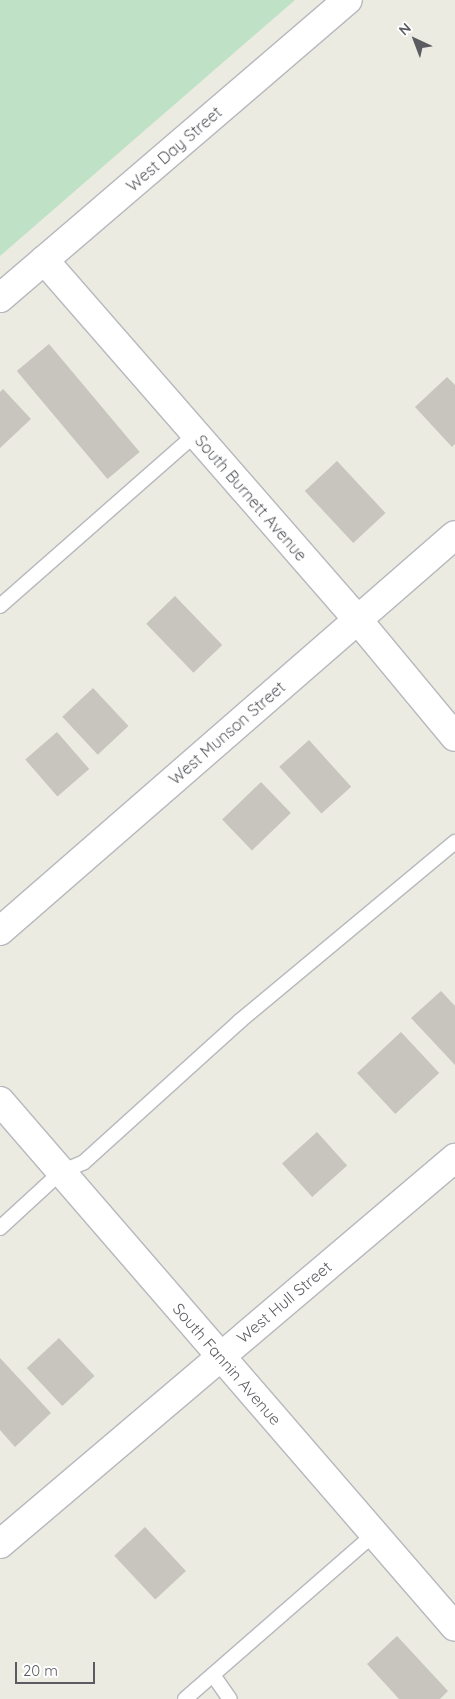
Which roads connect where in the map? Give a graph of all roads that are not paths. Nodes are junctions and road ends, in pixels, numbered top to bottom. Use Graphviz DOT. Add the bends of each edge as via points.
graph roads {
  1 [pos="348,0"];
  2 [pos="44,260"];
  3 [pos="0,298"];
  4 [pos="196,434"];
  5 [pos="455,535"];
  6 [pos="0,606"];
  7 [pos="357,619"];
  8 [pos="455,737"];
  9 [pos="455,842"];
  10 [pos="0,931"];
  11 [pos="0,1101"];
  12 [pos="455,1158"];
  13 [pos="61,1172"];
  14 [pos="0,1228"];
  15 [pos="220,1356"];
  16 [pos="374,1534"];
  17 [pos="0,1544"];
  18 [pos="455,1627"];
  19 [pos="213,1674"];
  20 [pos="185,1699"];
  21 [pos="230,1699"];
  1 -- 2 [label="street, West Day Street"];
  2 -- 3 [label="street, West Day Street"];
  2 -- 4 [label="street, South Burnett Avenue"];
  4 -- 6 [label="lane"];
  4 -- 7 [label="street, South Burnett Avenue"];
  5 -- 7 [label="street, West Munson Street"];
  7 -- 8 [label="street, South Burnett Avenue"];
  7 -- 10 [label="street, West Munson Street"];
  9 -- 13 [label="lane" via="240,1021 84,1162"];
  11 -- 13 [label="street, South Fannin Avenue"];
  12 -- 15 [label="street, West Hull Street"];
  13 -- 14 [label="lane"];
  13 -- 15 [label="street, South Fannin Avenue"];
  15 -- 16 [label="street, South Fannin Avenue"];
  15 -- 17 [label="street, West Hull Street"];
  16 -- 18 [label="street, South Fannin Avenue"];
  16 -- 19 [label="lane"];
  19 -- 20 [label="lane"];
  19 -- 21 [label="lane"];
}
